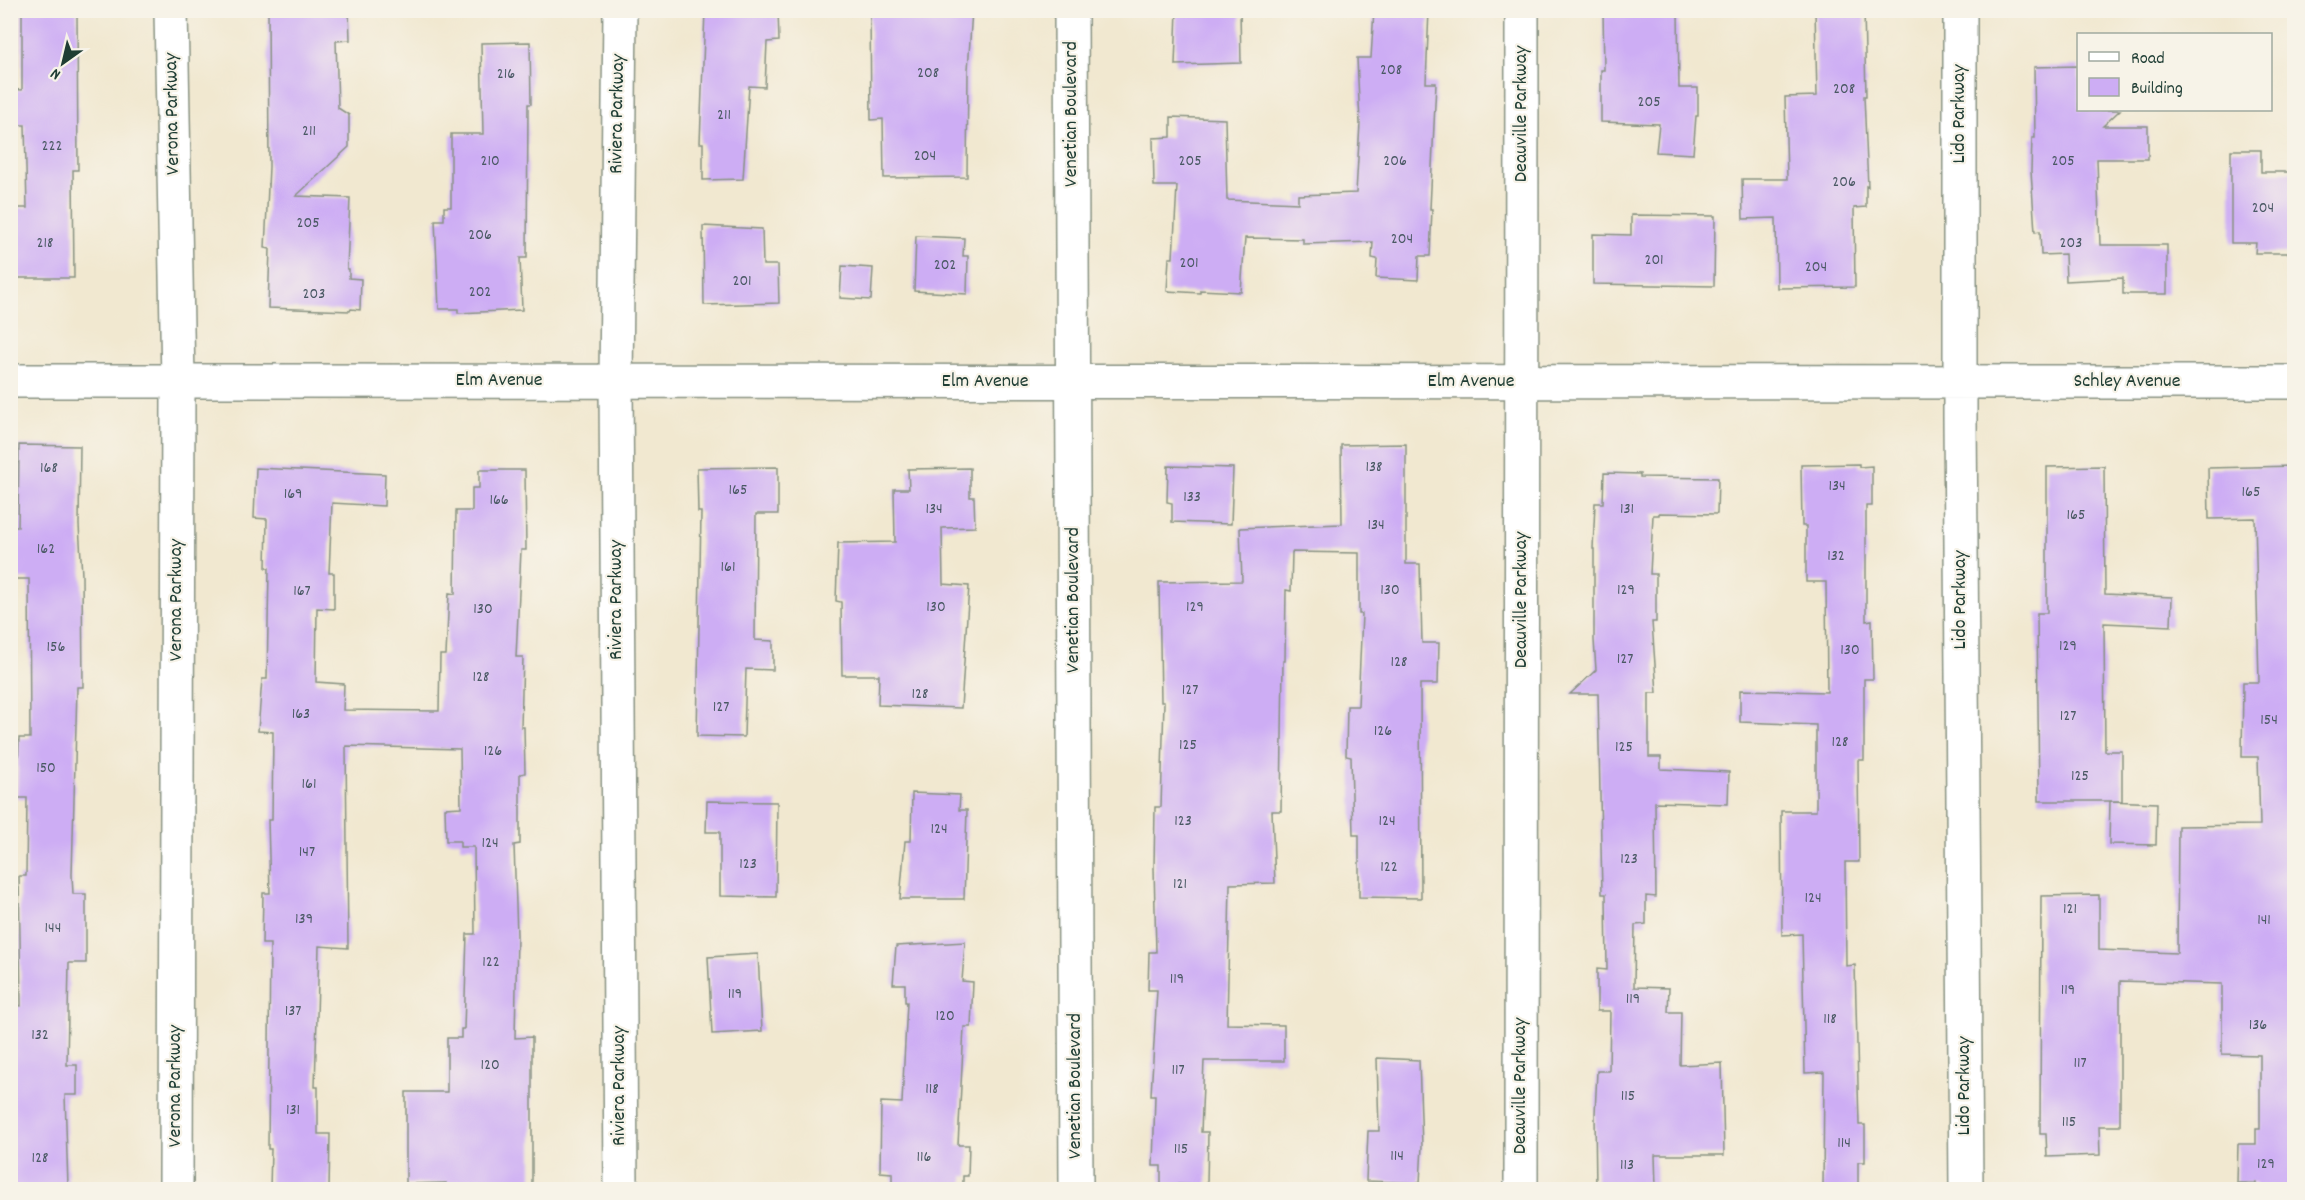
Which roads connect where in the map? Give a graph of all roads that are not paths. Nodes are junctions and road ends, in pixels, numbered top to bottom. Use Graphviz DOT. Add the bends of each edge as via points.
graph roads {
  1 [pos="171,10"];
  2 [pos="620,10"];
  3 [pos="1071,10"];
  4 [pos="1522,10"];
  5 [pos="1960,10"];
  6 [pos="10,381"];
  7 [pos="178,381"];
  8 [pos="616,381"];
  9 [pos="1072,382"];
  10 [pos="1522,382"];
  11 [pos="1960,382"];
  12 [pos="2295,382"];
  13 [pos="176,1190"];
  14 [pos="621,1190"];
  15 [pos="1076,1190"];
  16 [pos="1521,1190"];
  17 [pos="1966,1190"];
  1 -- 7 [label="street, Verona Parkway"];
  2 -- 8 [label="street, Riviera Parkway"];
  3 -- 9 [label="street, Venetian Boulevard"];
  4 -- 10 [label="street, Deauville Parkway"];
  5 -- 11 [label="street, Lido Parkway"];
  6 -- 7 [label="street, Elm Avenue"];
  7 -- 8 [label="street, Elm Avenue"];
  7 -- 13 [label="street, Verona Parkway"];
  8 -- 9 [label="street, Elm Avenue"];
  8 -- 14 [label="street, Riviera Parkway"];
  9 -- 10 [label="street, Elm Avenue"];
  9 -- 15 [label="street, Venetian Boulevard"];
  10 -- 11 [label="street, Elm Avenue"];
  10 -- 16 [label="street, Deauville Parkway"];
  11 -- 12 [label="street, Schley Avenue"];
  11 -- 17 [label="street, Lido Parkway"];
}
